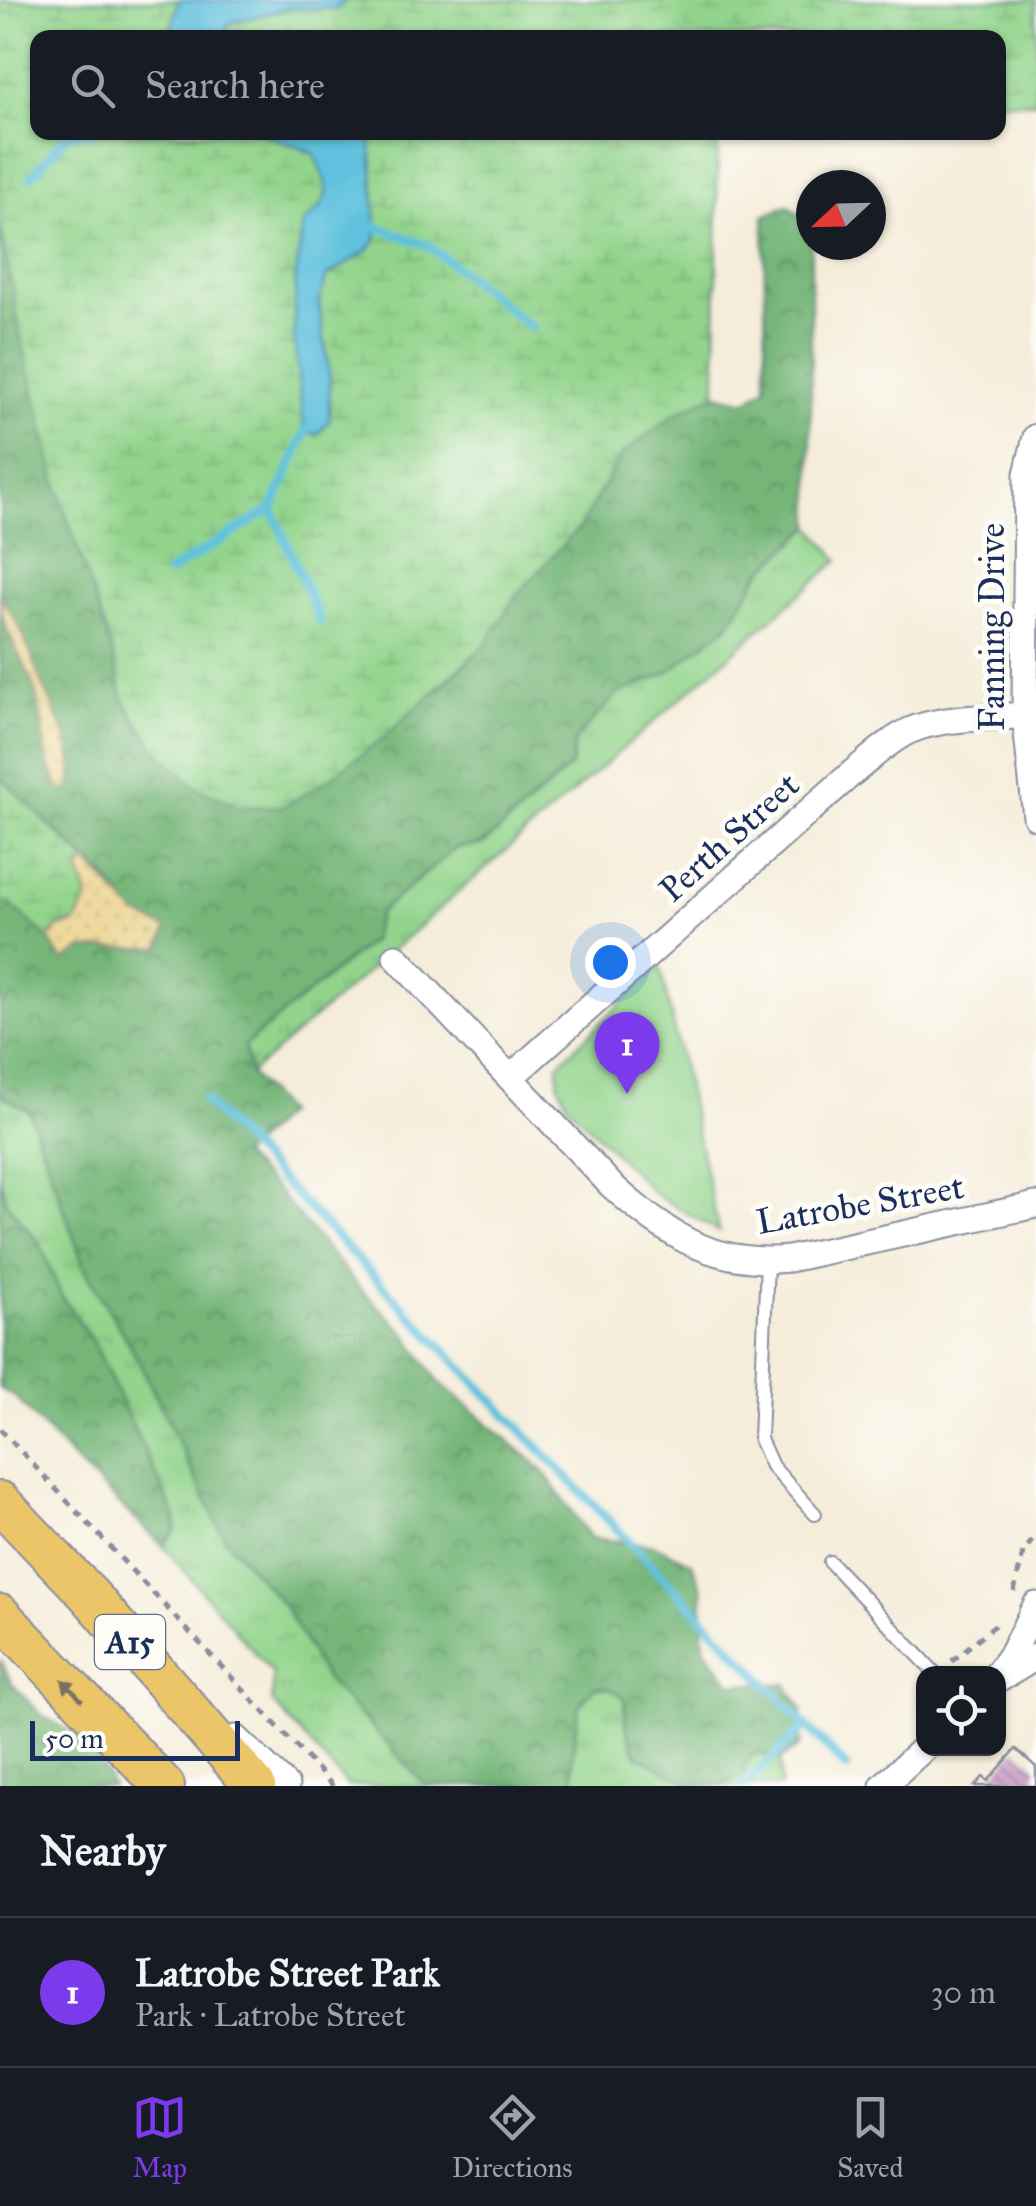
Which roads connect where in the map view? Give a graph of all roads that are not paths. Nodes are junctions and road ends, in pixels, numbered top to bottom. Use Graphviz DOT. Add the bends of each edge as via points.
graph roads {
  1 [pos="1036,438"];
  2 [pos="1025,715"];
  3 [pos="1036,817"];
  4 [pos="396,957"];
  5 [pos="511,1077"];
  6 [pos="1036,1205"];
  7 [pos="766,1261"];
  8 [pos="0,1502"];
  9 [pos="815,1514"];
  10 [pos="830,1562"];
  11 [pos="90,1595"];
  12 [pos="1023,1604"];
  13 [pos="0,1615"];
  14 [pos="1036,1657"];
  15 [pos="928,1666"];
  16 [pos="1004,1666"];
  17 [pos="1006,1673"];
  18 [pos="916,1755"];
  19 [pos="885,1784"];
  20 [pos="164,1786"];
  21 [pos="255,1786"];
  22 [pos="286,1786"];
  1 -- 2 [label="street, Fanning Drive" via="1026,474"];
  2 -- 3 [label="street, Fanning Drive"];
  2 -- 5 [label="street, Perth Street" via="943,722 896,739"];
  4 -- 5 [label="street, Latrobe Street"];
  5 -- 7 [label="street, Latrobe Street" via="642,1213 720,1256"];
  6 -- 7 [label="street, Latrobe Street"];
  7 -- 9 [label="lane" via="760,1439 772,1466"];
  8 -- 11 [label="main road, A15"];
  10 -- 15 [label="lane"];
  11 -- 21 [label="main road, A15"];
  11 -- 22 [label="street"];
  12 -- 16 [label="street"];
  20 -- 13 [label="main road, A15, one-way"];
  14 -- 17 [label="street"];
  18 -- 19 [label="street"];
}
